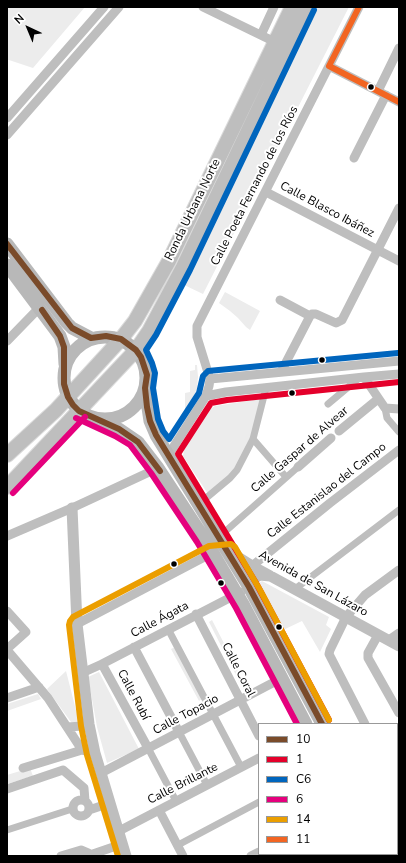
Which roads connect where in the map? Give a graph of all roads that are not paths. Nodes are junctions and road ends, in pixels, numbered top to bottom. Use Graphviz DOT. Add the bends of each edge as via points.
graph roads {
  1 [pos="104,7"];
  2 [pos="119,7"];
  3 [pos="203,7"];
  4 [pos="274,7"];
  5 [pos="292,7"];
  6 [pos="307,7"];
  7 [pos="359,7"];
  8 [pos="261,35"];
  9 [pos="275,42"];
  10 [pos="399,48"];
  11 [pos="329,66"];
  12 [pos="378,91"];
  13 [pos="386,95"];
  14 [pos="399,102"];
  15 [pos="7,118"];
  16 [pos="7,135"];
  17 [pos="354,158"];
  18 [pos="266,192"];
  19 [pos="399,208"];
  20 [pos="7,244"];
  21 [pos="378,250"];
  22 [pos="399,261"];
  23 [pos="7,265"];
  24 [pos="280,300"];
  25 [pos="40,307"];
  26 [pos="310,316"];
  27 [pos="91,338"];
  28 [pos="121,339"];
  29 [pos="7,341"];
  30 [pos="136,350"];
  31 [pos="399,361"];
  32 [pos="65,364"];
  33 [pos="281,372"];
  34 [pos="399,374"];
  35 [pos="361,377"];
  36 [pos="210,379"];
  37 [pos="145,388"];
  38 [pos="266,388"];
  39 [pos="68,396"];
  40 [pos="206,396"];
  41 [pos="378,399"];
  42 [pos="328,404"];
  43 [pos="385,408"];
  44 [pos="399,409"];
  45 [pos="80,411"];
  46 [pos="98,419"];
  47 [pos="339,431"];
  48 [pos="399,432"];
  49 [pos="331,438"];
  50 [pos="254,439"];
  51 [pos="399,450"];
  52 [pos="169,454"];
  53 [pos="7,455"];
  54 [pos="298,467"];
  55 [pos="158,468"];
  56 [pos="286,477"];
  57 [pos="7,487"];
  58 [pos="199,504"];
  59 [pos="72,508"];
  60 [pos="399,510"];
  61 [pos="7,536"];
  62 [pos="218,537"];
  63 [pos="228,551"];
  64 [pos="212,553"];
  65 [pos="252,566"];
  66 [pos="399,570"];
  67 [pos="273,577"];
  68 [pos="249,587"];
  69 [pos="295,589"];
  70 [pos="237,594"];
  71 [pos="7,611"];
  72 [pos="196,614"];
  73 [pos="346,616"];
  74 [pos="77,624"];
  75 [pos="168,629"];
  76 [pos="399,633"];
  77 [pos="378,634"];
  78 [pos="394,643"];
  79 [pos="134,647"];
  80 [pos="7,649"];
  81 [pos="102,664"];
  82 [pos="82,673"];
  83 [pos="282,678"];
  84 [pos="39,687"];
  85 [pos="7,698"];
  86 [pos="240,700"];
  87 [pos="399,713"];
  88 [pos="212,714"];
  89 [pos="305,723"];
  90 [pos="321,723"];
  91 [pos="364,723"];
  92 [pos="89,724"];
  93 [pos="67,726"];
  94 [pos="179,732"];
  95 [pos="258,734"];
  96 [pos="148,748"];
  97 [pos="82,750"];
  98 [pos="94,753"];
  99 [pos="258,758"];
  100 [pos="241,767"];
  101 [pos="23,768"];
  102 [pos="101,773"];
  103 [pos="207,785"];
  104 [pos="7,789"];
  105 [pos="85,801"];
  106 [pos="176,801"];
  107 [pos="110,803"];
  108 [pos="258,803"];
  109 [pos="69,810"];
  110 [pos="89,810"];
  111 [pos="159,810"];
  112 [pos="7,830"];
  113 [pos="119,831"];
  114 [pos="122,844"];
  115 [pos="178,845"];
  116 [pos="61,856"];
  117 [pos="88,856"];
  118 [pos="126,856"];
  119 [pos="183,856"];
  1 -- 15 [label="street"];
  2 -- 16 [label="street"];
  3 -- 8 [label="street"];
  4 -- 8 [label="street"];
  5 -- 9 [label="main road, Ronda Urbana Norte"];
  6 -- 30 [label="main road, Ronda Urbana Norte" via="183,267"];
  7 -- 11 [label="street, Calle Poeta Fernando de los Ríos"];
  8 -- 9 [label="street"];
  9 -- 28 [label="main road, Ronda Urbana Norte" via="169,261 135,321"];
  10 -- 12 [label="street"];
  11 -- 12 [label="street"];
  11 -- 18 [label="street, Calle Poeta Fernando de los Ríos"];
  12 -- 13 [label="street"];
  13 -- 14 [label="street"];
  13 -- 17 [label="street"];
  18 -- 21 [label="street, Calle Blasco Ibáñez"];
  18 -- 36 [label="street, Calle Poeta Fernando de los Ríos" via="197,326 197,337"];
  19 -- 21 [label="street"];
  20 -- 27 [label="main road" via="67,323"];
  21 -- 22 [label="street, Calle Blasco Ibáñez"];
  21 -- 26 [label="street" via="342,320 336,322 316,314"];
  23 -- 25 [label="main road"];
  24 -- 26 [label="street"];
  25 -- 29 [label="street"];
  25 -- 32 [label="main road" via="60,336 64,347"];
  26 -- 33 [label="street"];
  27 -- 28 [label="main road" via="106,336"];
  27 -- 32 [label="main road" via="78,346"];
  28 -- 30 [label="main road"];
  28 -- 39 [label="main road, Ronda Urbana Norte"];
  30 -- 37 [label="main road" via="145,366"];
  30 -- 45 [label="main road, Ronda Urbana Norte"];
  31 -- 33 [label="street"];
  32 -- 39 [label="main road" via="64,384"];
  33 -- 36 [label="street"];
  34 -- 35 [label="street"];
  35 -- 38 [label="street"];
  35 -- 41 [label="street"];
  35 -- 42 [label="street"];
  36 -- 40 [label="street"];
  37 -- 46 [label="main road" via="133,409 116,418"];
  37 -- 52 [label="main road" via="150,421"];
  38 -- 40 [label="street"];
  38 -- 50 [label="street"];
  39 -- 45 [label="main road"];
  39 -- 53 [label="main road, Ronda Urbana Norte"];
  40 -- 52 [label="street"];
  41 -- 43 [label="street"];
  41 -- 47 [label="street, Calle Gaspar de Alvear"];
  43 -- 44 [label="street"];
  43 -- 48 [label="street" via="387,418"];
  45 -- 46 [label="main road"];
  45 -- 57 [label="main road, Ronda Urbana Norte"];
  46 -- 55 [label="main road" via="118,428 138,442"];
  47 -- 49 [label="street, Calle Gaspar de Alvear"];
  49 -- 54 [label="street, Calle Gaspar de Alvear"];
  50 -- 56 [label="street"];
  50 -- 58 [label="street" via="237,470"];
  51 -- 65 [label="street, Calle Estanislao del Campo"];
  52 -- 58 [label="main road"];
  54 -- 56 [label="street, Calle Gaspar de Alvear"];
  55 -- 59 [label="street"];
  55 -- 64 [label="main road"];
  56 -- 62 [label="street, Calle Gaspar de Alvear"];
  58 -- 62 [label="main road"];
  59 -- 61 [label="street"];
  59 -- 74 [label="street"];
  60 -- 69 [label="street"];
  62 -- 63 [label="main road"];
  63 -- 64 [label="street"];
  63 -- 65 [label="street, Avenida de San Lázaro"];
  63 -- 68 [label="main road"];
  64 -- 70 [label="main road"];
  64 -- 74 [label="street"];
  65 -- 67 [label="street, Avenida de San Lázaro"];
  66 -- 73 [label="street" via="365,596"];
  67 -- 68 [label="street" via="256,577"];
  67 -- 69 [label="street, Avenida de San Lázaro"];
  68 -- 70 [label="street, Calle Ágata"];
  68 -- 90 [label="main road"];
  69 -- 73 [label="street, Avenida de San Lázaro"];
  70 -- 72 [label="street, Calle Ágata"];
  70 -- 83 [label="main road"];
  71 -- 80 [label="street" via="26,632"];
  72 -- 75 [label="street, Calle Ágata"];
  72 -- 86 [label="street, Calle Coral"];
  73 -- 77 [label="street, Avenida de San Lázaro"];
  73 -- 91 [label="street" via="329,654"];
  74 -- 82 [label="street"];
  75 -- 79 [label="street, Calle Ágata"];
  75 -- 88 [label="street"];
  76 -- 78 [label="street"];
  77 -- 78 [label="street, Avenida de San Lázaro"];
  77 -- 87 [label="street" via="368,652 368,658"];
  79 -- 81 [label="street, Calle Ágata"];
  79 -- 94 [label="street"];
  80 -- 84 [label="street"];
  81 -- 82 [label="street, Calle Ágata"];
  81 -- 96 [label="street, Calle Rubí"];
  82 -- 92 [label="street"];
  83 -- 86 [label="street, Calle Topacio"];
  83 -- 89 [label="main road"];
  84 -- 85 [label="street"];
  84 -- 93 [label="street"];
  86 -- 88 [label="street, Calle Topacio"];
  86 -- 95 [label="street, Calle Coral"];
  88 -- 94 [label="street, Calle Topacio"];
  88 -- 100 [label="street"];
  92 -- 93 [label="street"];
  92 -- 98 [label="street"];
  93 -- 97 [label="street"];
  94 -- 96 [label="street, Calle Topacio"];
  94 -- 103 [label="street"];
  96 -- 102 [label="street, Calle Topacio"];
  96 -- 106 [label="street, Calle Rubí"];
  97 -- 98 [label="street"];
  97 -- 101 [label="street"];
  98 -- 102 [label="street"];
  99 -- 100 [label="street, Calle Brillante"];
  100 -- 103 [label="street, Calle Brillante"];
  102 -- 107 [label="street"];
  103 -- 106 [label="street, Calle Brillante"];
  104 -- 105 [label="street" via="63,770 84,788"];
  105 -- 110 [label="street" via="89,805"];
  105 -- 110 [label="street" via="76,802 74,811 78,815 83,815"];
  106 -- 111 [label="street, Calle Brillante"];
  107 -- 110 [label="street"];
  107 -- 113 [label="street"];
  108 -- 115 [label="street"];
  109 -- 112 [label="street"];
  111 -- 113 [label="street, Calle Brillante"];
  111 -- 115 [label="street"];
  113 -- 114 [label="street"];
  114 -- 117 [label="street"];
  114 -- 118 [label="street"];
  115 -- 119 [label="street"];
  116 -- 117 [label="street" via="81,850 88,853"];
}
